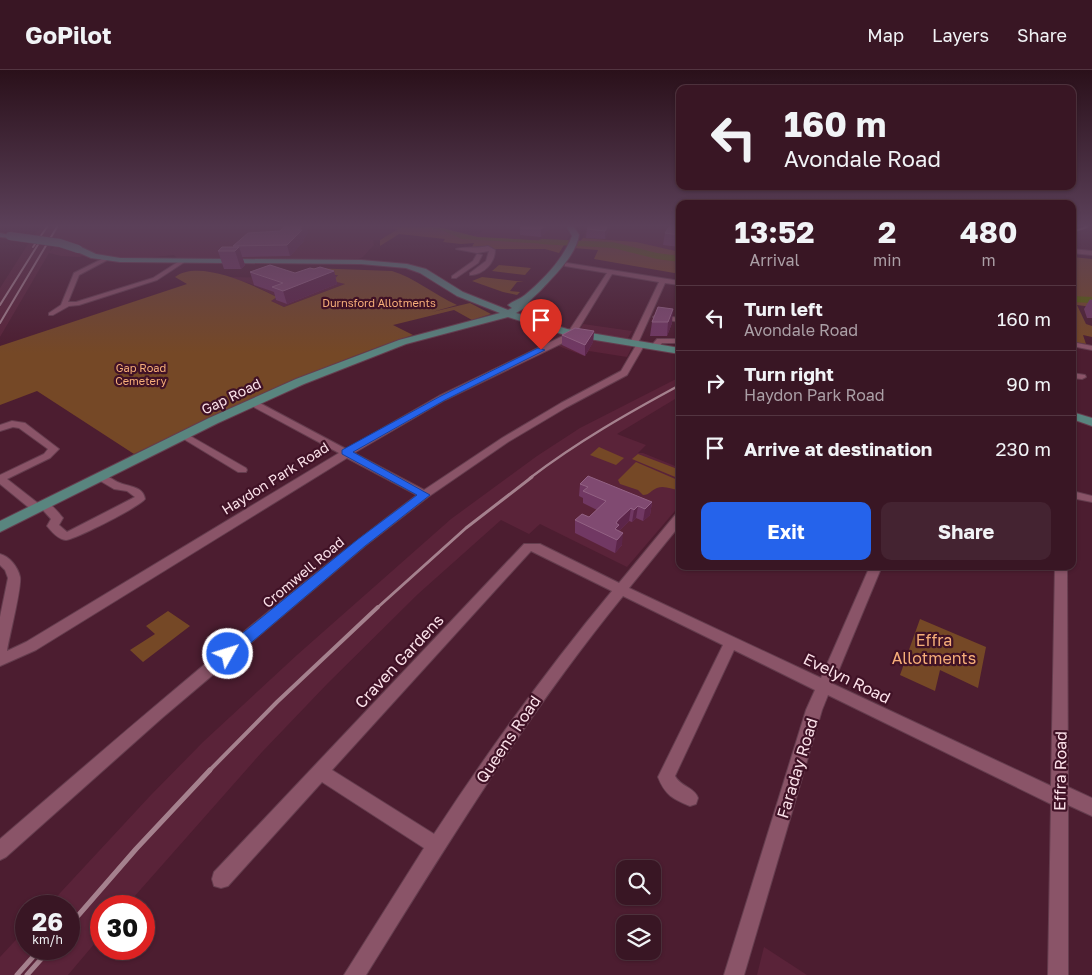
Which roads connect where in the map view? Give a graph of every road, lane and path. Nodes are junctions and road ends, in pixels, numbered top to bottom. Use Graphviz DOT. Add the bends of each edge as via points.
graph roads {
  1 [pos="86,269"];
  2 [pos="170,269"];
  3 [pos="415,269"];
  4 [pos="465,269"];
  5 [pos="480,269"];
  6 [pos="553,269"];
  7 [pos="598,269"];
  8 [pos="611,271"];
  9 [pos="472,274"];
  10 [pos="454,277"];
  11 [pos="663,280"];
  12 [pos="676,282"];
  13 [pos="66,305"];
  14 [pos="507,312"];
  15 [pos="51,314"];
  16 [pos="648,316"];
  17 [pos="676,320"];
  18 [pos="573,334"];
  19 [pos="638,344"];
  20 [pos="1076,345"];
  21 [pos="676,347"];
  22 [pos="1092,348"];
  23 [pos="1076,376"];
  24 [pos="1082,377"];
  25 [pos="253,403"];
  26 [pos="1076,416"];
  27 [pos="1092,422"];
  28 [pos="0,428"];
  29 [pos="185,436"];
  30 [pos="345,452"];
  31 [pos="242,470"];
  32 [pos="101,477"];
  33 [pos="0,479"];
  34 [pos="424,495"];
  35 [pos="1076,495"];
  36 [pos="1092,500"];
  37 [pos="41,507"];
  38 [pos="676,522"];
  39 [pos="0,527"];
  40 [pos="0,558"];
  41 [pos="874,570"];
  42 [pos="1061,570"];
  43 [pos="620,589"];
  44 [pos="732,642"];
  45 [pos="0,650"];
  46 [pos="0,660"];
  47 [pos="823,686"];
  48 [pos="320,772"];
  49 [pos="1059,796"];
  50 [pos="690,798"];
  51 [pos="1092,807"];
  52 [pos="437,846"];
  53 [pos="0,851"];
  54 [pos="221,879"];
  55 [pos="354,975"];
  56 [pos="734,975"];
  57 [pos="1058,975"];
  1 -- 13 [label="street" via="76,274 63,303"];
  2 -- 13 [label="street" via="155,279"];
  3 -- 14 [label="main road" via="451,290"];
  4 -- 10 [label="street"];
  5 -- 9 [label="street"];
  6 -- 14 [label="main road" via="523,301 523,305"];
  7 -- 8 [label="street"];
  8 -- 11 [label="street"];
  8 -- 18 [label="street"];
  11 -- 12 [label="street"];
  11 -- 16 [label="street, Cromwell Road"];
  13 -- 15 [label="street"];
  14 -- 18 [label="main road"];
  14 -- 25 [label="main road, Gap Road" via="375,352"];
  16 -- 17 [label="street"];
  16 -- 19 [label="street, Cromwell Road"];
  18 -- 19 [label="main road"];
  18 -- 30 [label="street, Haydon Park Road" via="442,398"];
  19 -- 21 [label="main road"];
  19 -- 34 [label="street, Cromwell Road" via="624,374 505,440"];
  20 -- 22 [label="street"];
  23 -- 24 [label="street"];
  25 -- 29 [label="main road, Gap Road"];
  25 -- 30 [label="street"];
  26 -- 27 [label="main road"];
  28 -- 33 [label="street" via="22,425 54,449 47,456"];
  29 -- 31 [label="street"];
  29 -- 32 [label="main road, Gap Road"];
  30 -- 34 [label="street"];
  30 -- 46 [label="street, Haydon Park Road" via="31,646"];
  32 -- 37 [label="main road, Gap Road"];
  32 -- 37 [label="street" via="118,487 130,488 140,499 65,536 53,526 57,518"];
  33 -- 37 [label="street"];
  34 -- 53 [label="street, Cromwell Road" via="361,543 177,696"];
  35 -- 36 [label="street"];
  37 -- 39 [label="main road, Gap Road"];
  38 -- 43 [label="street, Queens Road"];
  40 -- 45 [label="street" via="14,578"];
  41 -- 47 [label="street, Faraday Road"];
  42 -- 49 [label="street, Effra Road"];
  43 -- 44 [label="street, Evelyn Road"];
  43 -- 48 [label="street, Craven Gardens" via="536,547 528,547"];
  43 -- 52 [label="street, Queens Road" via="552,676"];
  44 -- 47 [label="street, Evelyn Road"];
  44 -- 50 [label="street" via="666,777 673,789"];
  47 -- 49 [label="street, Evelyn Road"];
  47 -- 56 [label="street, Faraday Road"];
  48 -- 52 [label="street"];
  48 -- 54 [label="street"];
  49 -- 51 [label="street, Evelyn Road"];
  49 -- 57 [label="street, Effra Road"];
  52 -- 55 [label="street, Queens Road"];
}
